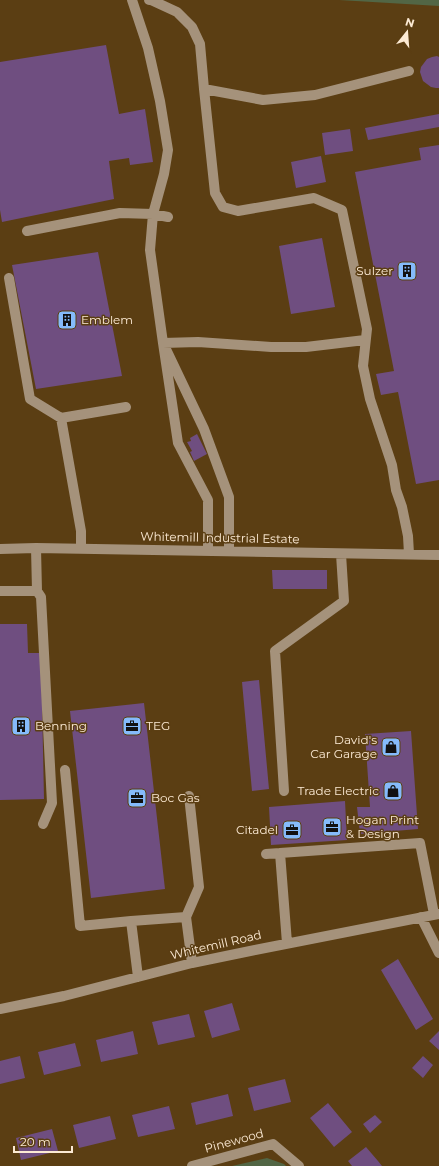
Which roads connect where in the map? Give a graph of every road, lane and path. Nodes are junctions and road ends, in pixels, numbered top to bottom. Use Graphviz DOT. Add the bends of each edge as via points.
graph roads {
  1 [pos="132,0"];
  2 [pos="149,0"];
  3 [pos="409,71"];
  4 [pos="204,89"];
  5 [pos="153,214"];
  6 [pos="168,217"];
  7 [pos="28,231"];
  8 [pos="9,278"];
  9 [pos="365,340"];
  10 [pos="163,343"];
  11 [pos="126,407"];
  12 [pos="61,418"];
  13 [pos="0,548"];
  14 [pos="36,548"];
  15 [pos="82,549"];
  16 [pos="208,551"];
  17 [pos="229,551"];
  18 [pos="341,554"];
  19 [pos="409,554"];
  20 [pos="439,555"];
  21 [pos="0,591"];
  22 [pos="36,591"];
  23 [pos="65,770"];
  24 [pos="284,791"];
  25 [pos="189,796"];
  26 [pos="43,824"];
  27 [pos="280,853"];
  28 [pos="266,854"];
  29 [pos="437,914"];
  30 [pos="186,917"];
  31 [pos="420,917"];
  32 [pos="131,921"];
  33 [pos="287,943"];
  34 [pos="439,953"];
  35 [pos="192,963"];
  36 [pos="138,977"];
  37 [pos="0,1010"];
  38 [pos="192,1166"];
  39 [pos="299,1166"];
  1 -- 5 [label="street" via="150,55 168,150"];
  2 -- 4 [label="street" via="177,12 192,27 200,44"];
  3 -- 4 [label="street" via="315,95 263,100"];
  4 -- 9 [label="street" via="215,193 224,207 238,211 314,198 342,210 367,329"];
  5 -- 6 [label="street"];
  5 -- 7 [label="street" via="120,213"];
  5 -- 10 [label="street" via="150,250"];
  8 -- 12 [label="street" via="30,398"];
  9 -- 10 [label="street" via="306,347"];
  9 -- 19 [label="street" via="362,366 392,465 408,536"];
  10 -- 16 [label="street" via="178,443 208,500"];
  10 -- 17 [label="street" via="204,429 229,497"];
  11 -- 12 [label="street"];
  12 -- 15 [label="street"];
  13 -- 14 [label="street, Whitemill Industrial Estate"];
  14 -- 15 [label="street, Whitemill Industrial Estate"];
  14 -- 22 [label="street"];
  15 -- 16 [label="street, Whitemill Industrial Estate"];
  16 -- 17 [label="street, Whitemill Industrial Estate"];
  17 -- 18 [label="street, Whitemill Industrial Estate"];
  18 -- 19 [label="street, Whitemill Industrial Estate"];
  18 -- 24 [label="street" via="344,601 276,651"];
  19 -- 20 [label="street, Whitemill Industrial Estate"];
  21 -- 22 [label="street"];
  22 -- 26 [label="street" via="41,597 52,803"];
  23 -- 32 [label="street" via="80,926"];
  25 -- 30 [label="street" via="199,887"];
  27 -- 28 [label="street"];
  27 -- 29 [label="street" via="420,843"];
  27 -- 33 [label="street"];
  29 -- 31 [label="street, Whitemill Road"];
  30 -- 32 [label="street"];
  30 -- 35 [label="street"];
  31 -- 33 [label="street, Whitemill Road"];
  31 -- 34 [label="street"];
  32 -- 36 [label="street"];
  33 -- 35 [label="street, Whitemill Road"];
  35 -- 36 [label="street, Whitemill Road"];
  36 -- 37 [label="street, Whitemill Road"];
  38 -- 39 [label="street, Pinewood" via="273,1144"];
}
